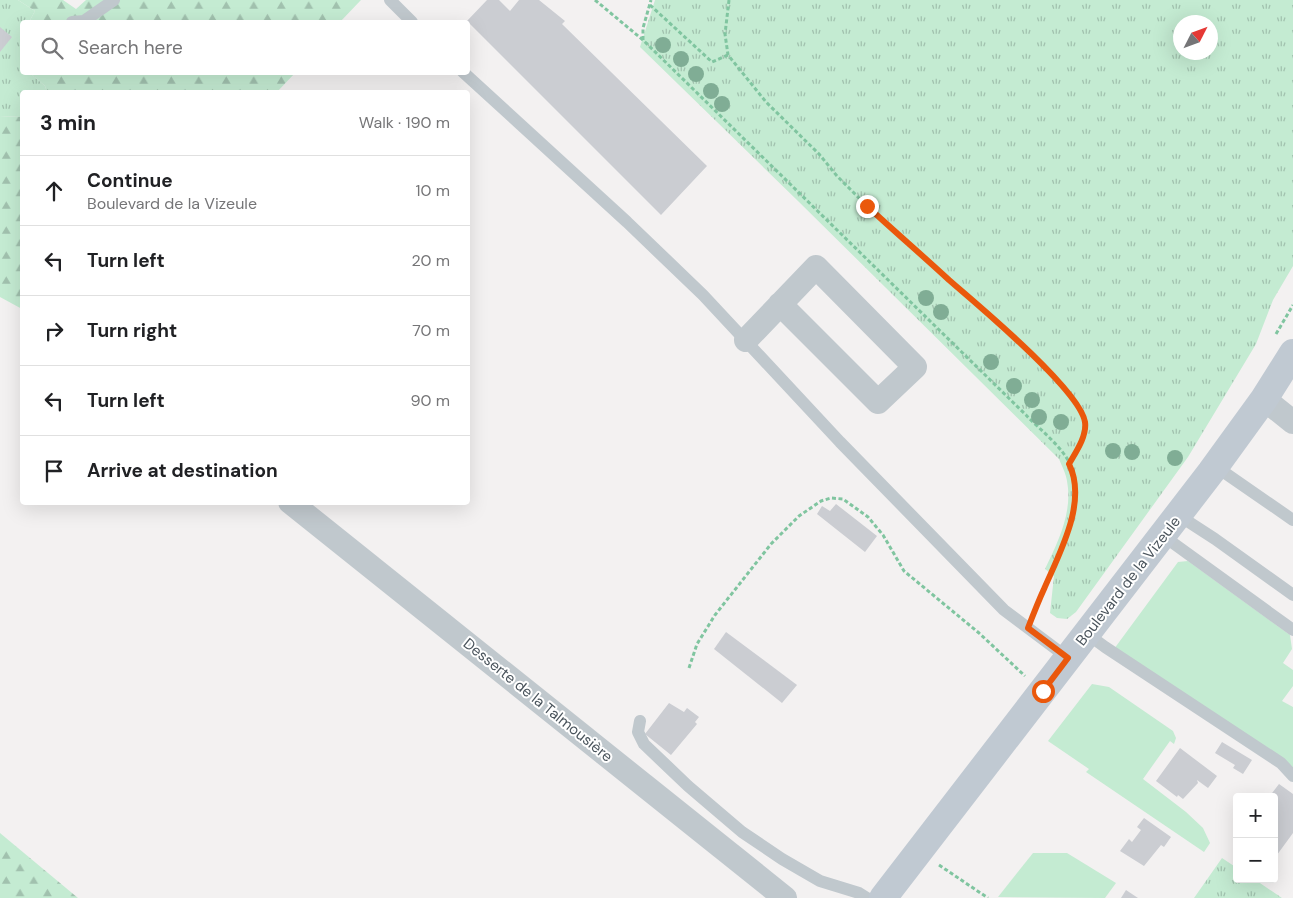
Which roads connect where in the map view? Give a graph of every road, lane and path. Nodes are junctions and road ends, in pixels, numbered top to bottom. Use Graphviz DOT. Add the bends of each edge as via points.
graph roads {
  1 [pos="114,0"];
  2 [pos="390,0"];
  3 [pos="595,0"];
  4 [pos="652,0"];
  5 [pos="729,0"];
  6 [pos="650,5"];
  7 [pos="85,20"];
  8 [pos="410,20"];
  9 [pos="643,40"];
  10 [pos="728,55"];
  11 [pos="466,75"];
  12 [pos="780,304"];
  13 [pos="746,340"];
  14 [pos="1293,354"];
  15 [pos="1264,399"];
  16 [pos="1293,422"];
  17 [pos="1069,464"];
  18 [pos="1215,466"];
  19 [pos="294,505"];
  20 [pos="1293,520"];
  21 [pos="1170,525"];
  22 [pos="1293,596"];
  23 [pos="1028,628"];
  24 [pos="1293,630"];
  25 [pos="1086,633"];
  26 [pos="1068,658"];
  27 [pos="689,668"];
  28 [pos="1043,691"];
  29 [pos="640,721"];
  30 [pos="1293,776"];
  31 [pos="919,852"];
  32 [pos="785,898"];
  33 [pos="867,898"];
  34 [pos="883,898"];
  35 [pos="988,898"];
  1 -- 7 [label="lane"];
  2 -- 8 [label="lane"];
  3 -- 9 [label="path"];
  4 -- 6 [label="path"];
  5 -- 10 [label="path" via="725,34"];
  6 -- 9 [label="path"];
  6 -- 10 [label="path" via="712,62"];
  9 -- 17 [label="path" via="1026,415"];
  10 -- 17 [label="path" via="766,102 867,206 1018,340 1070,395 1081,410 1085,424 1080,447"];
  11 -- 13 [label="lane" via="660,253"];
  12 -- 12 [label="street" via="816,267 915,367 878,402"];
  12 -- 13 [label="street"];
  13 -- 23 [label="lane" via="840,442 1004,610"];
  14 -- 15 [label="main road, Boulevard de la Vizeule"];
  15 -- 16 [label="street"];
  15 -- 18 [label="main road, Boulevard de la Vizeule"];
  17 -- 23 [label="path" via="1075,484 1072,517"];
  18 -- 20 [label="lane"];
  18 -- 21 [label="main road, Boulevard de la Vizeule"];
  19 -- 32 [label="street, Desserte de la Talmousière"];
  21 -- 22 [label="lane" via="1215,540"];
  21 -- 24 [label="lane"];
  21 -- 25 [label="main road, Boulevard de la Vizeule"];
  23 -- 26 [label="lane"];
  25 -- 26 [label="main road, Boulevard de la Vizeule"];
  25 -- 30 [label="lane" via="1281,763"];
  26 -- 28 [label="main road, Boulevard de la Vizeule"];
  27 -- 28 [label="path" via="697,644 715,615 771,544 810,507 831,498 843,499 868,517 883,534 908,575"];
  28 -- 31 [label="main road, Boulevard de la Vizeule"];
  29 -- 33 [label="lane" via="638,732 644,744 742,832 820,881"];
  31 -- 34 [label="main road, Boulevard de la Vizeule"];
  31 -- 35 [label="path"];
}
